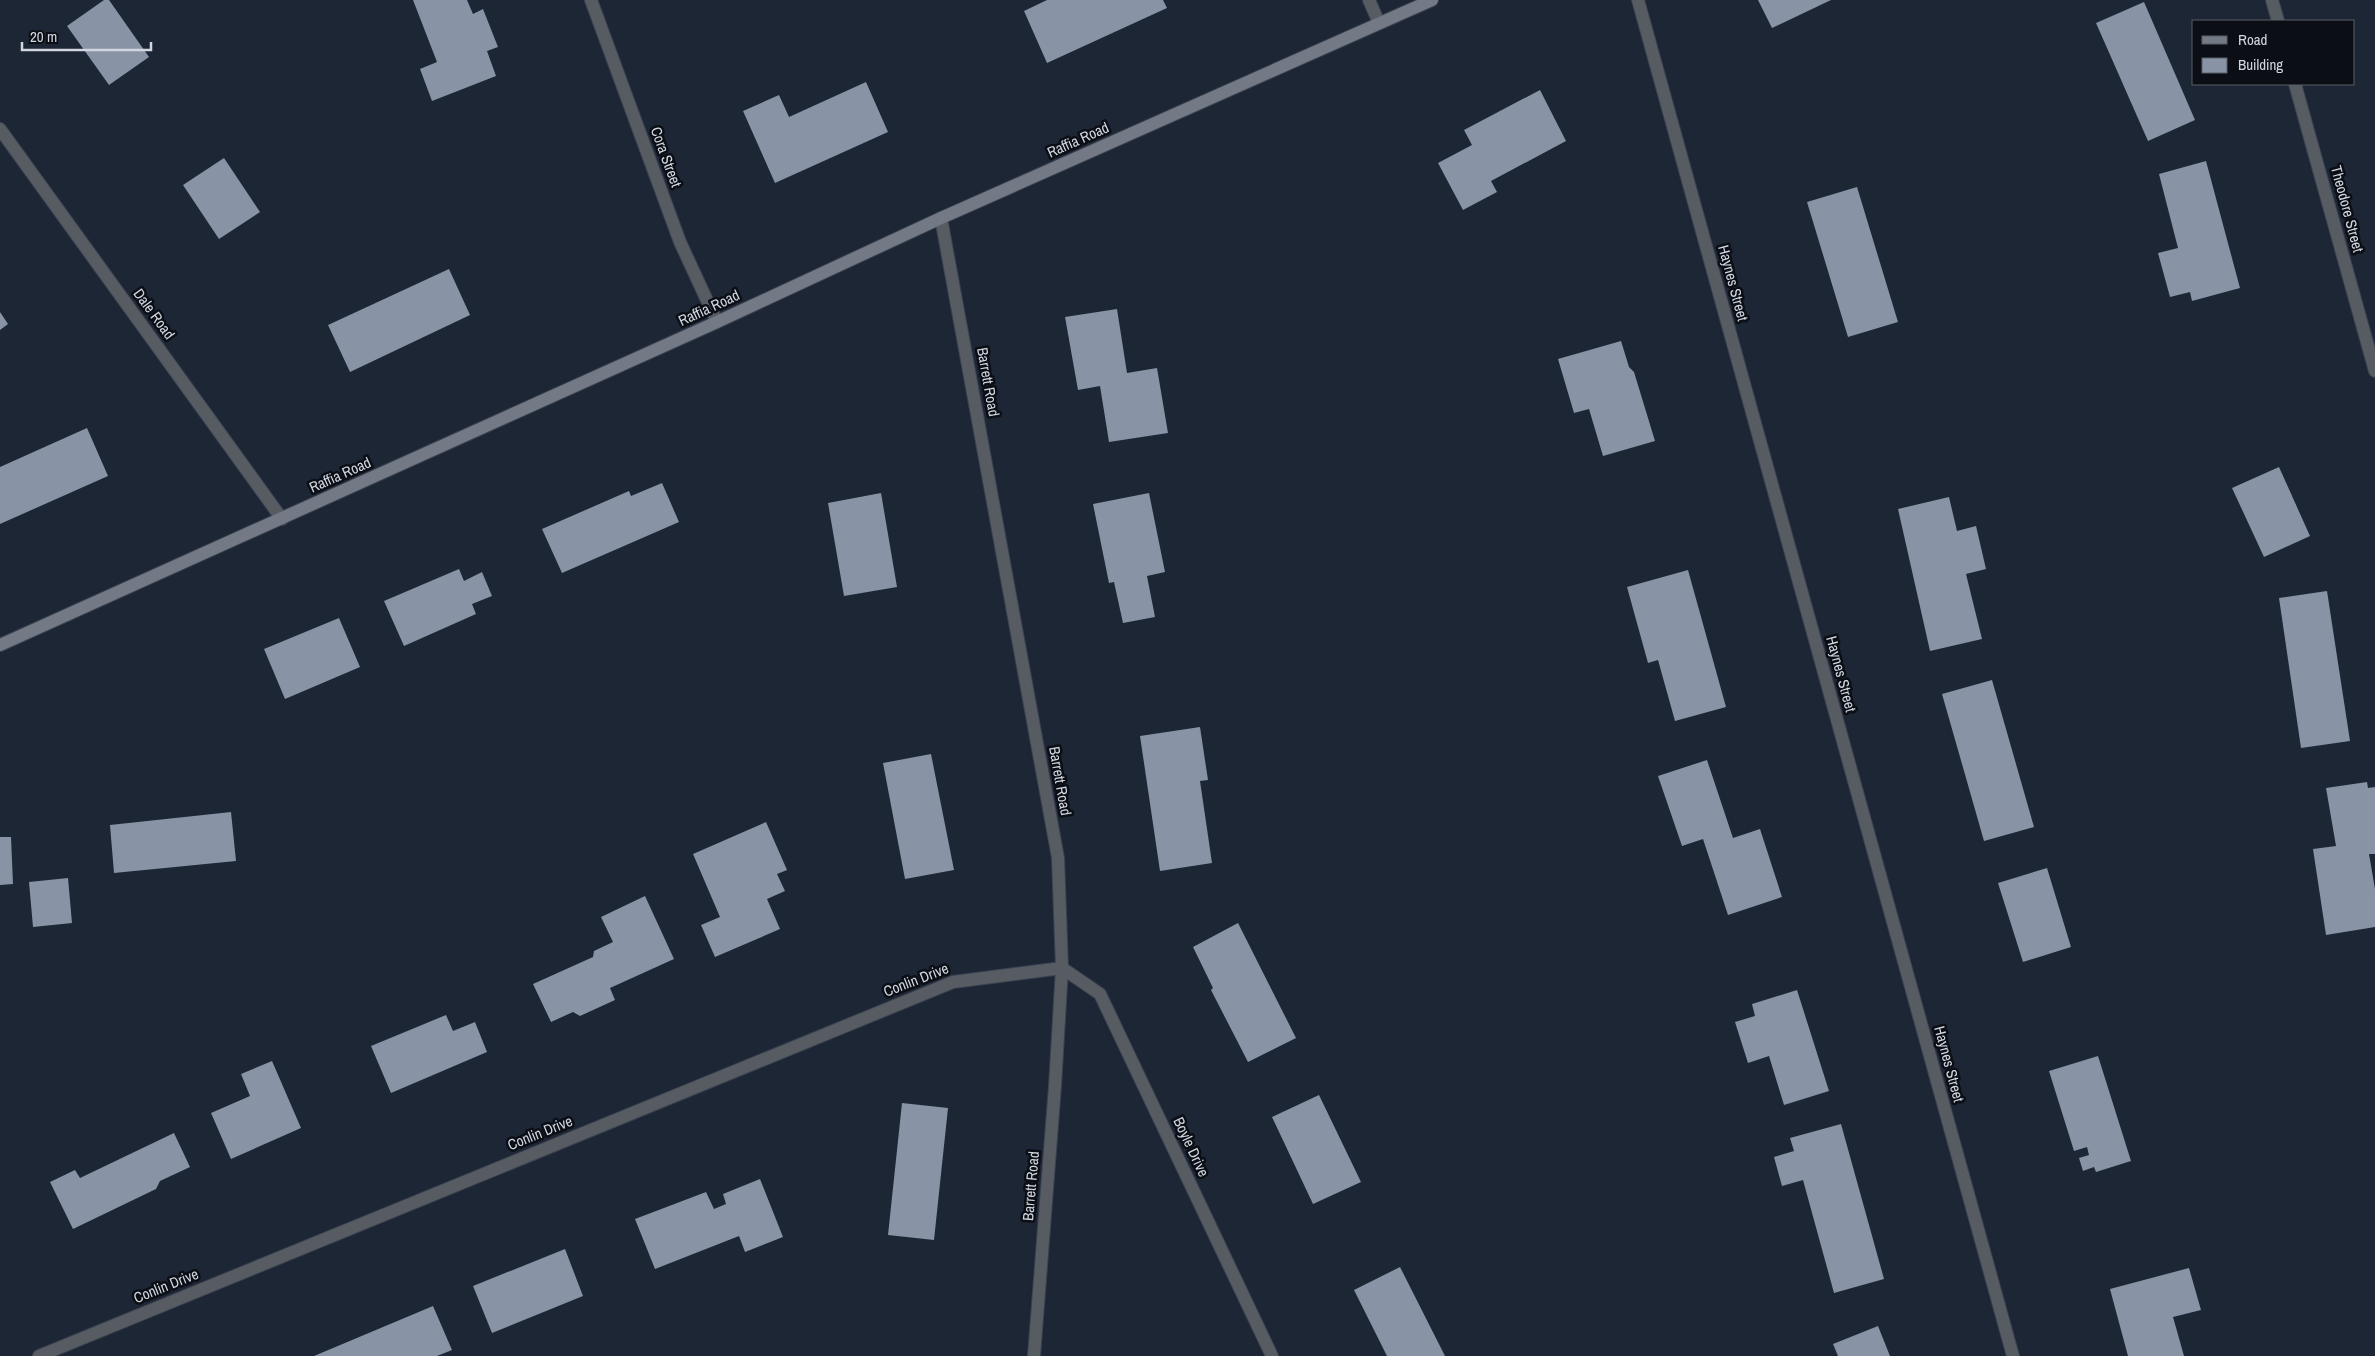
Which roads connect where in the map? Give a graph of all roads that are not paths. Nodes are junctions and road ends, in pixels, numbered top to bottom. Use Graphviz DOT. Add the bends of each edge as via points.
graph roads {
  1 [pos="591,0"];
  2 [pos="1369,0"];
  3 [pos="1432,0"];
  4 [pos="1638,0"];
  5 [pos="2272,0"];
  6 [pos="2278,20"];
  7 [pos="1379,23"];
  8 [pos="2295,85"];
  9 [pos="0,129"];
  10 [pos="941,218"];
  11 [pos="717,322"];
  12 [pos="2375,371"];
  13 [pos="282,519"];
  14 [pos="0,645"];
  15 [pos="1062,968"];
  16 [pos="39,1356"];
  17 [pos="1034,1356"];
  18 [pos="1272,1356"];
  19 [pos="2013,1356"];
  1 -- 11 [label="street, Cora Street" via="680,242"];
  2 -- 7 [label="street"];
  3 -- 7 [label="main road, Raffia Road"];
  4 -- 19 [label="street, Haynes Street"];
  5 -- 6 [label="street"];
  7 -- 10 [label="main road, Raffia Road"];
  8 -- 12 [label="street, Theodore Street"];
  9 -- 13 [label="street, Dale Road"];
  10 -- 11 [label="main road, Raffia Road"];
  10 -- 15 [label="street, Barrett Road" via="1058,858"];
  11 -- 13 [label="main road, Raffia Road"];
  13 -- 14 [label="main road, Raffia Road"];
  15 -- 16 [label="street, Conlin Drive" via="953,982"];
  15 -- 17 [label="street, Barrett Road" via="1056,1086"];
  15 -- 18 [label="street, Boyle Drive" via="1100,994"];
}
